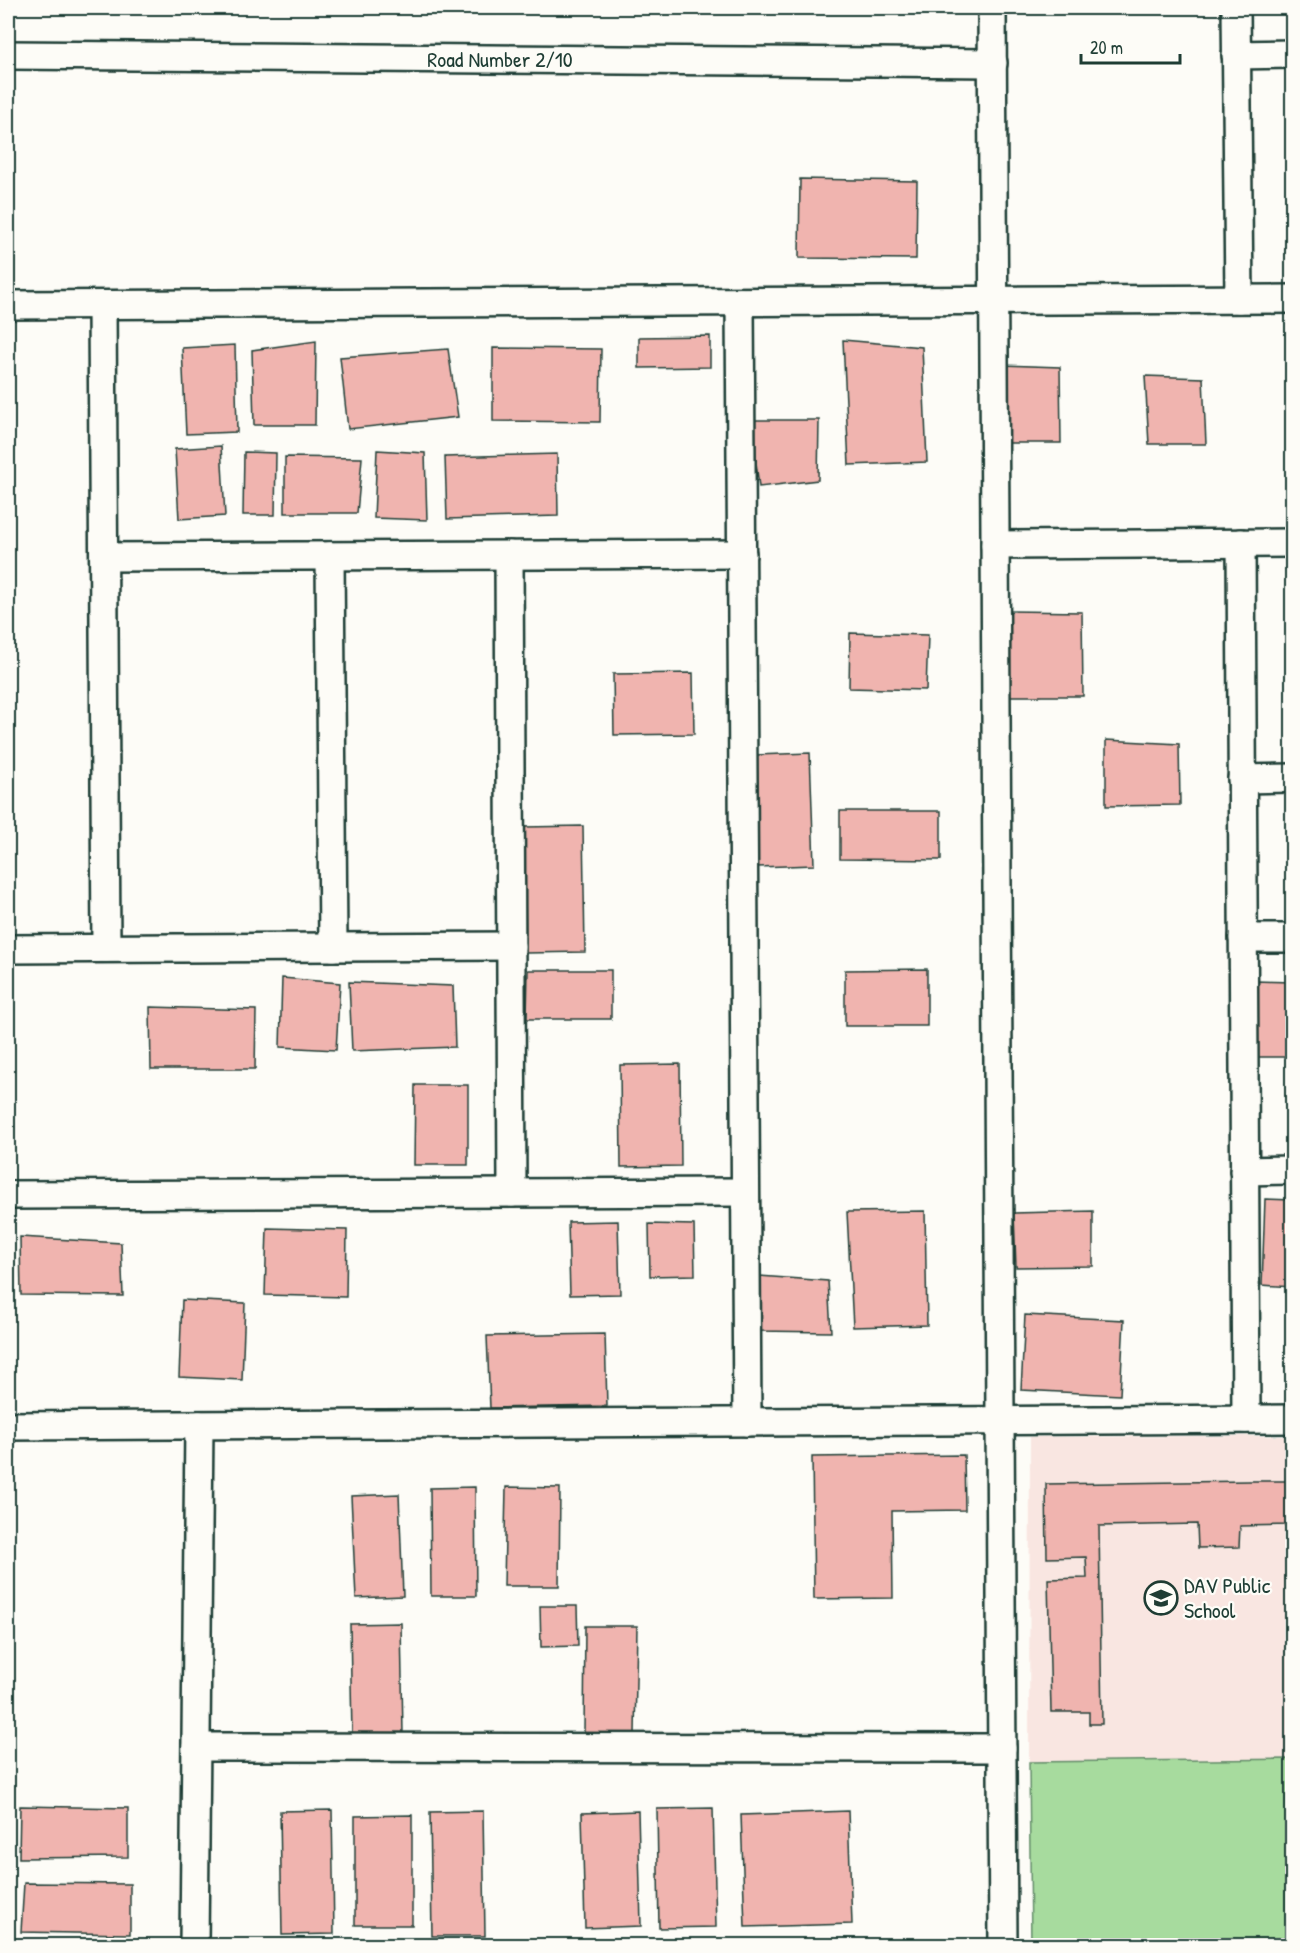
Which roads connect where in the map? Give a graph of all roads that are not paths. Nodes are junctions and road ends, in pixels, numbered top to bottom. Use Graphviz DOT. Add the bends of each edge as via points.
graph roads {
  1 [pos="992,8"];
  2 [pos="1236,8"];
  3 [pos="1293,54"];
  4 [pos="8,55"];
  5 [pos="1236,55"];
  6 [pos="993,63"];
  7 [pos="1239,299"];
  8 [pos="1293,299"];
  9 [pos="994,301"];
  10 [pos="740,302"];
  11 [pos="8,305"];
  12 [pos="102,305"];
  13 [pos="1241,543"];
  14 [pos="1293,543"];
  15 [pos="995,545"];
  16 [pos="742,554"];
  17 [pos="509,555"];
  18 [pos="330,556"];
  19 [pos="104,557"];
  20 [pos="1293,778"];
  21 [pos="1242,779"];
  22 [pos="1244,938"];
  23 [pos="1293,938"];
  24 [pos="511,946"];
  25 [pos="333,947"];
  26 [pos="106,948"];
  27 [pos="8,949"];
  28 [pos="1293,1170"];
  29 [pos="1244,1171"];
  30 [pos="745,1192"];
  31 [pos="512,1193"];
  32 [pos="8,1196"];
  33 [pos="1246,1419"];
  34 [pos="1293,1419"];
  35 [pos="1000,1421"];
  36 [pos="747,1422"];
  37 [pos="199,1425"];
  38 [pos="8,1426"];
  39 [pos="196,1747"];
  40 [pos="1002,1748"];
  41 [pos="194,1946"];
  42 [pos="1003,1946"];
  1 -- 6 [label="street"];
  2 -- 5 [label="street"];
  3 -- 5 [label="street"];
  4 -- 6 [label="street, Road Number 2/10"];
  5 -- 7 [label="street"];
  6 -- 9 [label="street"];
  7 -- 8 [label="street"];
  7 -- 9 [label="street"];
  9 -- 10 [label="street"];
  9 -- 15 [label="street"];
  10 -- 12 [label="street"];
  10 -- 16 [label="street"];
  11 -- 12 [label="street"];
  12 -- 19 [label="street"];
  13 -- 14 [label="street"];
  13 -- 15 [label="street"];
  13 -- 21 [label="street"];
  15 -- 35 [label="street"];
  16 -- 17 [label="street"];
  16 -- 30 [label="street"];
  17 -- 18 [label="street"];
  17 -- 24 [label="street"];
  18 -- 19 [label="street"];
  18 -- 25 [label="street"];
  19 -- 26 [label="street"];
  20 -- 21 [label="street"];
  21 -- 22 [label="street"];
  22 -- 23 [label="street"];
  22 -- 29 [label="street"];
  24 -- 25 [label="street"];
  24 -- 31 [label="street"];
  25 -- 26 [label="street"];
  26 -- 27 [label="street"];
  28 -- 29 [label="street"];
  29 -- 33 [label="street"];
  30 -- 31 [label="street"];
  30 -- 36 [label="street"];
  31 -- 32 [label="street"];
  33 -- 34 [label="street"];
  33 -- 35 [label="street"];
  35 -- 36 [label="street"];
  35 -- 40 [label="street"];
  36 -- 37 [label="street"];
  37 -- 38 [label="street"];
  37 -- 39 [label="street"];
  39 -- 40 [label="street"];
  39 -- 41 [label="street"];
  40 -- 42 [label="street"];
}
